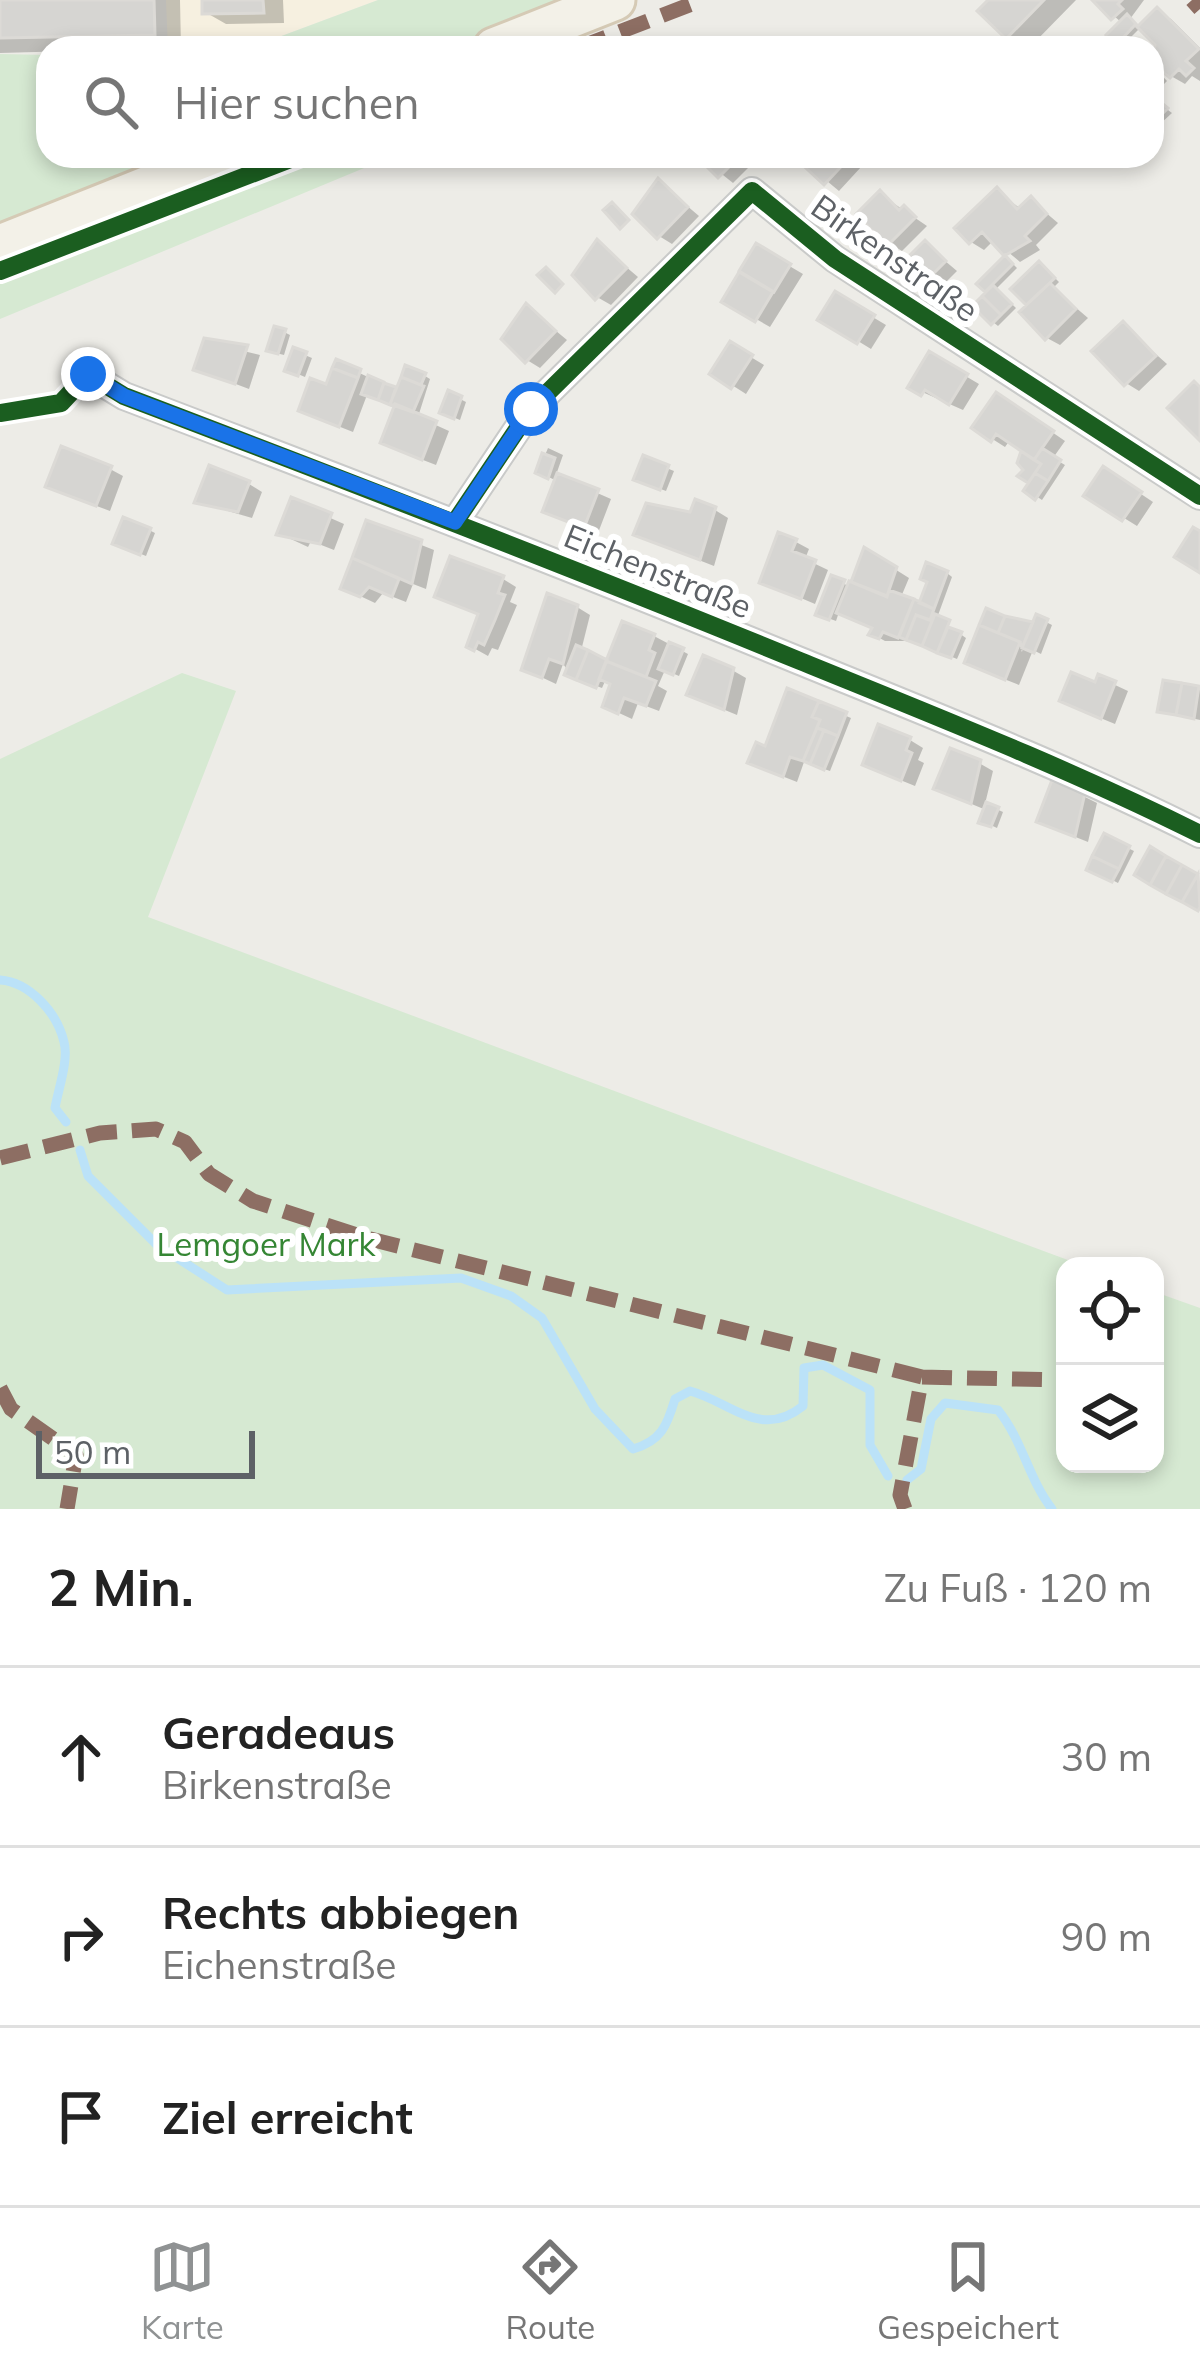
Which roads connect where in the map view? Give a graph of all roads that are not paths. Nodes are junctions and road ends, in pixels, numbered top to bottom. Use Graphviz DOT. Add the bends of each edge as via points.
graph roads {
  1 [pos="615,0"];
  2 [pos="524,36"];
  3 [pos="193,168"];
  4 [pos="0,244"];
  5 [pos="88,374"];
  6 [pos="1200,496"];
  7 [pos="455,522"];
  8 [pos="1200,834"];
  1 -- 2 [label="main road"];
  3 -- 4 [label="main road"];
  5 -- 7 [label="street, Eichenstraße" via="124,396"];
  6 -- 7 [label="street, Birkenstraße" via="836,260 752,191 531,409"];
  7 -- 8 [label="street, Eichenstraße" via="1097,784"];
}
